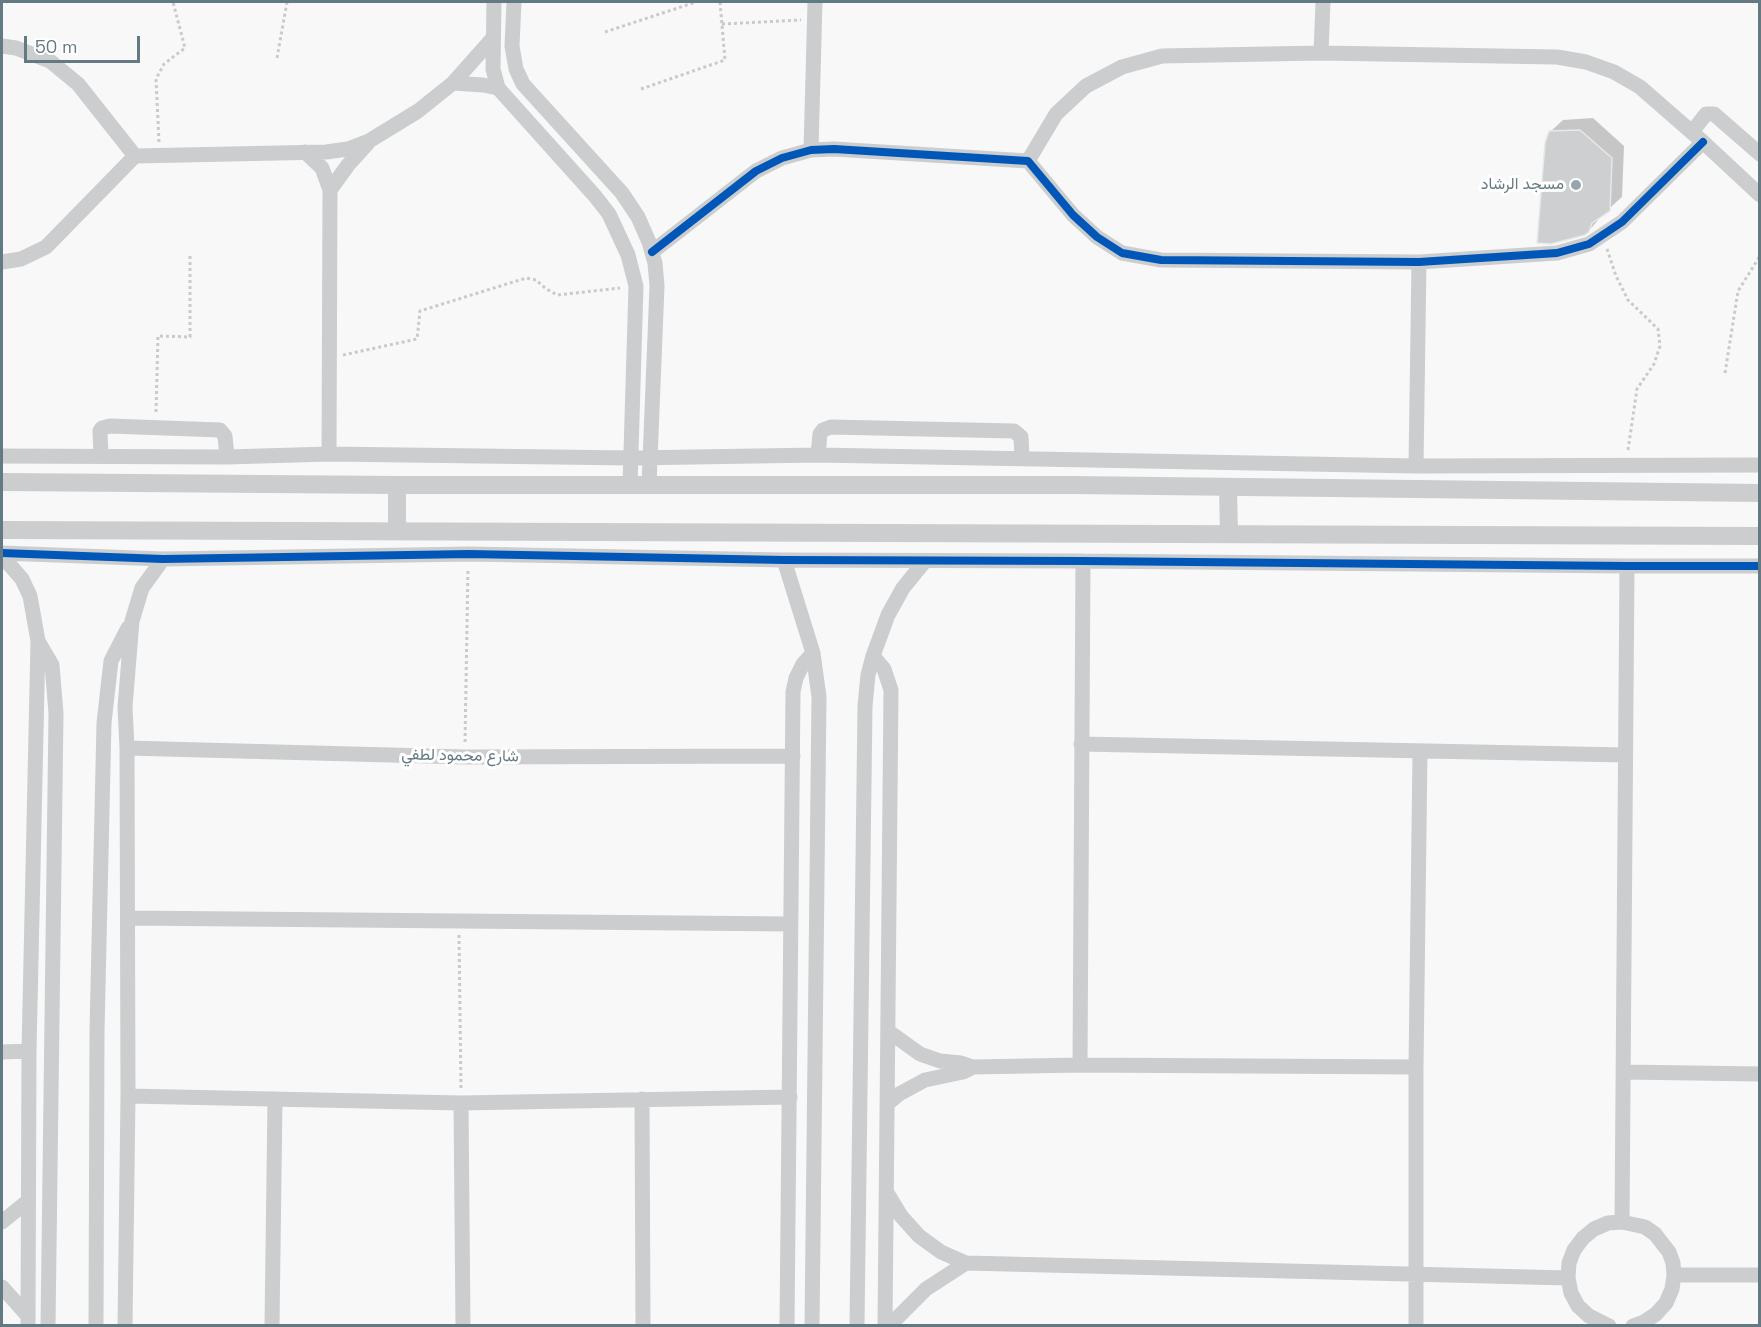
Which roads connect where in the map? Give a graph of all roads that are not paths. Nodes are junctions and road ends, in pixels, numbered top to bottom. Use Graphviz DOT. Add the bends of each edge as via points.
graph roads {
  1 [pos="494,2"];
  2 [pos="514,2"];
  3 [pos="815,2"];
  4 [pos="1323,2"];
  5 [pos="493,38"];
  6 [pos="2,46"];
  7 [pos="1321,53"];
  8 [pos="453,83"];
  9 [pos="498,88"];
  10 [pos="566,131"];
  11 [pos="1698,137"];
  12 [pos="369,141"];
  13 [pos="549,146"];
  14 [pos="811,150"];
  15 [pos="305,152"];
  16 [pos="1760,154"];
  17 [pos="135,156"];
  18 [pos="1028,161"];
  19 [pos="600,169"];
  20 [pos="584,183"];
  21 [pos="330,190"];
  22 [pos="1760,195"];
  23 [pos="652,252"];
  24 [pos="2,262"];
  25 [pos="1419,262"];
  26 [pos="329,454"];
  27 [pos="818,454"];
  28 [pos="2,456"];
  29 [pos="101,456"];
  30 [pos="227,457"];
  31 [pos="1022,457"];
  32 [pos="631,458"];
  33 [pos="650,458"];
  34 [pos="1760,465"];
  35 [pos="1416,466"];
  36 [pos="2,482"];
  37 [pos="397,485"];
  38 [pos="630,485"];
  39 [pos="649,485"];
  40 [pos="1228,487"];
  41 [pos="1760,493"];
  42 [pos="2,530"];
  43 [pos="397,530"];
  44 [pos="1229,534"];
  45 [pos="1760,536"];
  46 [pos="2,555"];
  47 [pos="163,559"];
  48 [pos="784,560"];
  49 [pos="925,561"];
  50 [pos="1083,561"];
  51 [pos="1760,566"];
  52 [pos="1627,567"];
  53 [pos="132,621"];
  54 [pos="38,641"];
  55 [pos="813,653"];
  56 [pos="873,656"];
  57 [pos="1081,744"];
  58 [pos="127,748"];
  59 [pos="1420,750"];
  60 [pos="1625,755"];
  61 [pos="793,756"];
  62 [pos="128,918"];
  63 [pos="791,924"];
  64 [pos="888,1031"];
  65 [pos="2,1052"];
  66 [pos="29,1052"];
  67 [pos="1080,1065"];
  68 [pos="973,1067"];
  69 [pos="1416,1067"];
  70 [pos="1623,1072"];
  71 [pos="1760,1074"];
  72 [pos="128,1096"];
  73 [pos="790,1097"];
  74 [pos="275,1099"];
  75 [pos="642,1099"];
  76 [pos="461,1102"];
  77 [pos="887,1104"];
  78 [pos="887,1193"];
  79 [pos="28,1201"];
  80 [pos="2,1222"];
  81 [pos="1622,1222"];
  82 [pos="966,1263"];
  83 [pos="1416,1274"];
  84 [pos="1674,1275"];
  85 [pos="1760,1275"];
  86 [pos="1568,1278"];
  87 [pos="2,1287"];
  88 [pos="28,1321"];
  89 [pos="1591,1321"];
  90 [pos="1640,1324"];
  91 [pos="48,1326"];
  92 [pos="96,1326"];
  93 [pos="125,1326"];
  94 [pos="272,1326"];
  95 [pos="463,1326"];
  96 [pos="644,1326"];
  97 [pos="787,1326"];
  98 [pos="812,1326"];
  99 [pos="857,1326"];
  100 [pos="887,1326"];
  101 [pos="1416,1326"];
  102 [pos="1609,1326"];
  1 -- 5 [label="street"];
  2 -- 10 [label="street" via="512,46 516,69 523,84"];
  3 -- 14 [label="street"];
  4 -- 7 [label="street"];
  5 -- 8 [label="street"];
  5 -- 9 [label="street" via="493,69"];
  6 -- 17 [label="street" via="50,61 71,78"];
  7 -- 11 [label="street" via="1557,57 1586,62 1640,87"];
  7 -- 18 [label="street" via="1162,56 1122,67 1086,86 1056,114"];
  8 -- 9 [label="street"];
  8 -- 12 [label="street"];
  9 -- 13 [label="street"];
  10 -- 13 [label="street"];
  10 -- 19 [label="street"];
  11 -- 16 [label="street" via="1706,114 1714,114"];
  11 -- 22 [label="street"];
  11 -- 25 [label="street" via="1622,222 1589,244 1557,253"];
  12 -- 15 [label="street" via="348,149"];
  12 -- 21 [label="street"];
  13 -- 20 [label="street"];
  14 -- 18 [label="street" via="858,149"];
  14 -- 23 [label="street" via="756,171"];
  15 -- 17 [label="street"];
  15 -- 21 [label="street" via="322,168"];
  17 -- 24 [label="street" via="46,247 21,259"];
  18 -- 25 [label="street" via="1073,215 1122,253 1161,260"];
  19 -- 20 [label="street"];
  19 -- 23 [label="street" via="638,218"];
  20 -- 32 [label="street" via="618,231 636,286"];
  21 -- 26 [label="street"];
  23 -- 33 [label="street" via="657,286"];
  25 -- 35 [label="street"];
  26 -- 30 [label="street"];
  26 -- 32 [label="street"];
  27 -- 31 [label="street"];
  27 -- 31 [label="street" via="820,434 831,427 1014,430 1021,437"];
  27 -- 33 [label="street"];
  28 -- 29 [label="street"];
  29 -- 30 [label="street"];
  29 -- 30 [label="street" via="100,431 106,426 220,430 225,436"];
  31 -- 35 [label="street"];
  32 -- 33 [label="street"];
  32 -- 38 [label="street"];
  33 -- 39 [label="street"];
  34 -- 35 [label="street"];
  36 -- 37 [label="street"];
  37 -- 38 [label="street"];
  37 -- 43 [label="street"];
  38 -- 39 [label="street"];
  39 -- 40 [label="street"];
  40 -- 41 [label="street"];
  40 -- 44 [label="street"];
  42 -- 43 [label="street"];
  43 -- 44 [label="street"];
  44 -- 45 [label="street"];
  46 -- 47 [label="street"];
  46 -- 54 [label="street" via="30,596"];
  47 -- 48 [label="street" via="468,554"];
  47 -- 53 [label="street" via="142,588"];
  48 -- 49 [label="street"];
  48 -- 55 [label="street"];
  49 -- 50 [label="street"];
  49 -- 56 [label="street" via="888,615"];
  50 -- 52 [label="street"];
  50 -- 57 [label="street"];
  51 -- 52 [label="street"];
  52 -- 60 [label="street"];
  53 -- 58 [label="street" via="125,707"];
  53 -- 92 [label="street" via="111,661 104,723 96,1031"];
  54 -- 66 [label="street"];
  54 -- 91 [label="street" via="52,664 57,713"];
  55 -- 61 [label="street" via="799,671 793,692"];
  55 -- 98 [label="street" via="819,697 820,763"];
  56 -- 64 [label="street" via="884,669 891,690"];
  56 -- 99 [label="street" via="865,706"];
  57 -- 59 [label="street"];
  57 -- 67 [label="street"];
  58 -- 61 [label="street, شارع محمود لطفي" via="465,757"];
  58 -- 62 [label="street"];
  59 -- 60 [label="street"];
  59 -- 69 [label="street"];
  60 -- 70 [label="street"];
  61 -- 63 [label="street"];
  62 -- 63 [label="street"];
  62 -- 72 [label="street"];
  63 -- 73 [label="street"];
  64 -- 68 [label="street" via="920,1054"];
  64 -- 77 [label="street"];
  65 -- 66 [label="street"];
  66 -- 79 [label="street"];
  67 -- 68 [label="street"];
  67 -- 69 [label="street"];
  68 -- 77 [label="street" via="925,1080"];
  69 -- 83 [label="street"];
  70 -- 71 [label="street"];
  70 -- 81 [label="street"];
  72 -- 74 [label="street"];
  72 -- 93 [label="street"];
  73 -- 75 [label="street"];
  73 -- 97 [label="street"];
  74 -- 76 [label="street"];
  74 -- 94 [label="street"];
  75 -- 76 [label="street"];
  75 -- 96 [label="street"];
  76 -- 95 [label="street"];
  77 -- 78 [label="street"];
  78 -- 82 [label="street" via="920,1236 941,1252"];
  78 -- 100 [label="street"];
  79 -- 80 [label="street"];
  79 -- 88 [label="street"];
  81 -- 84 [label="street" via="1645,1227 1663,1242"];
  81 -- 86 [label="street" via="1608,1223 1583,1238 1569,1263"];
  82 -- 83 [label="street"];
  82 -- 100 [label="street" via="926,1289"];
  83 -- 86 [label="street"];
  83 -- 101 [label="street"];
  84 -- 85 [label="street"];
  84 -- 90 [label="street" via="1666,1303"];
  86 -- 89 [label="street" via="1571,1293"];
  87 -- 88 [label="street"];
  89 -- 102 [label="street"];
}
